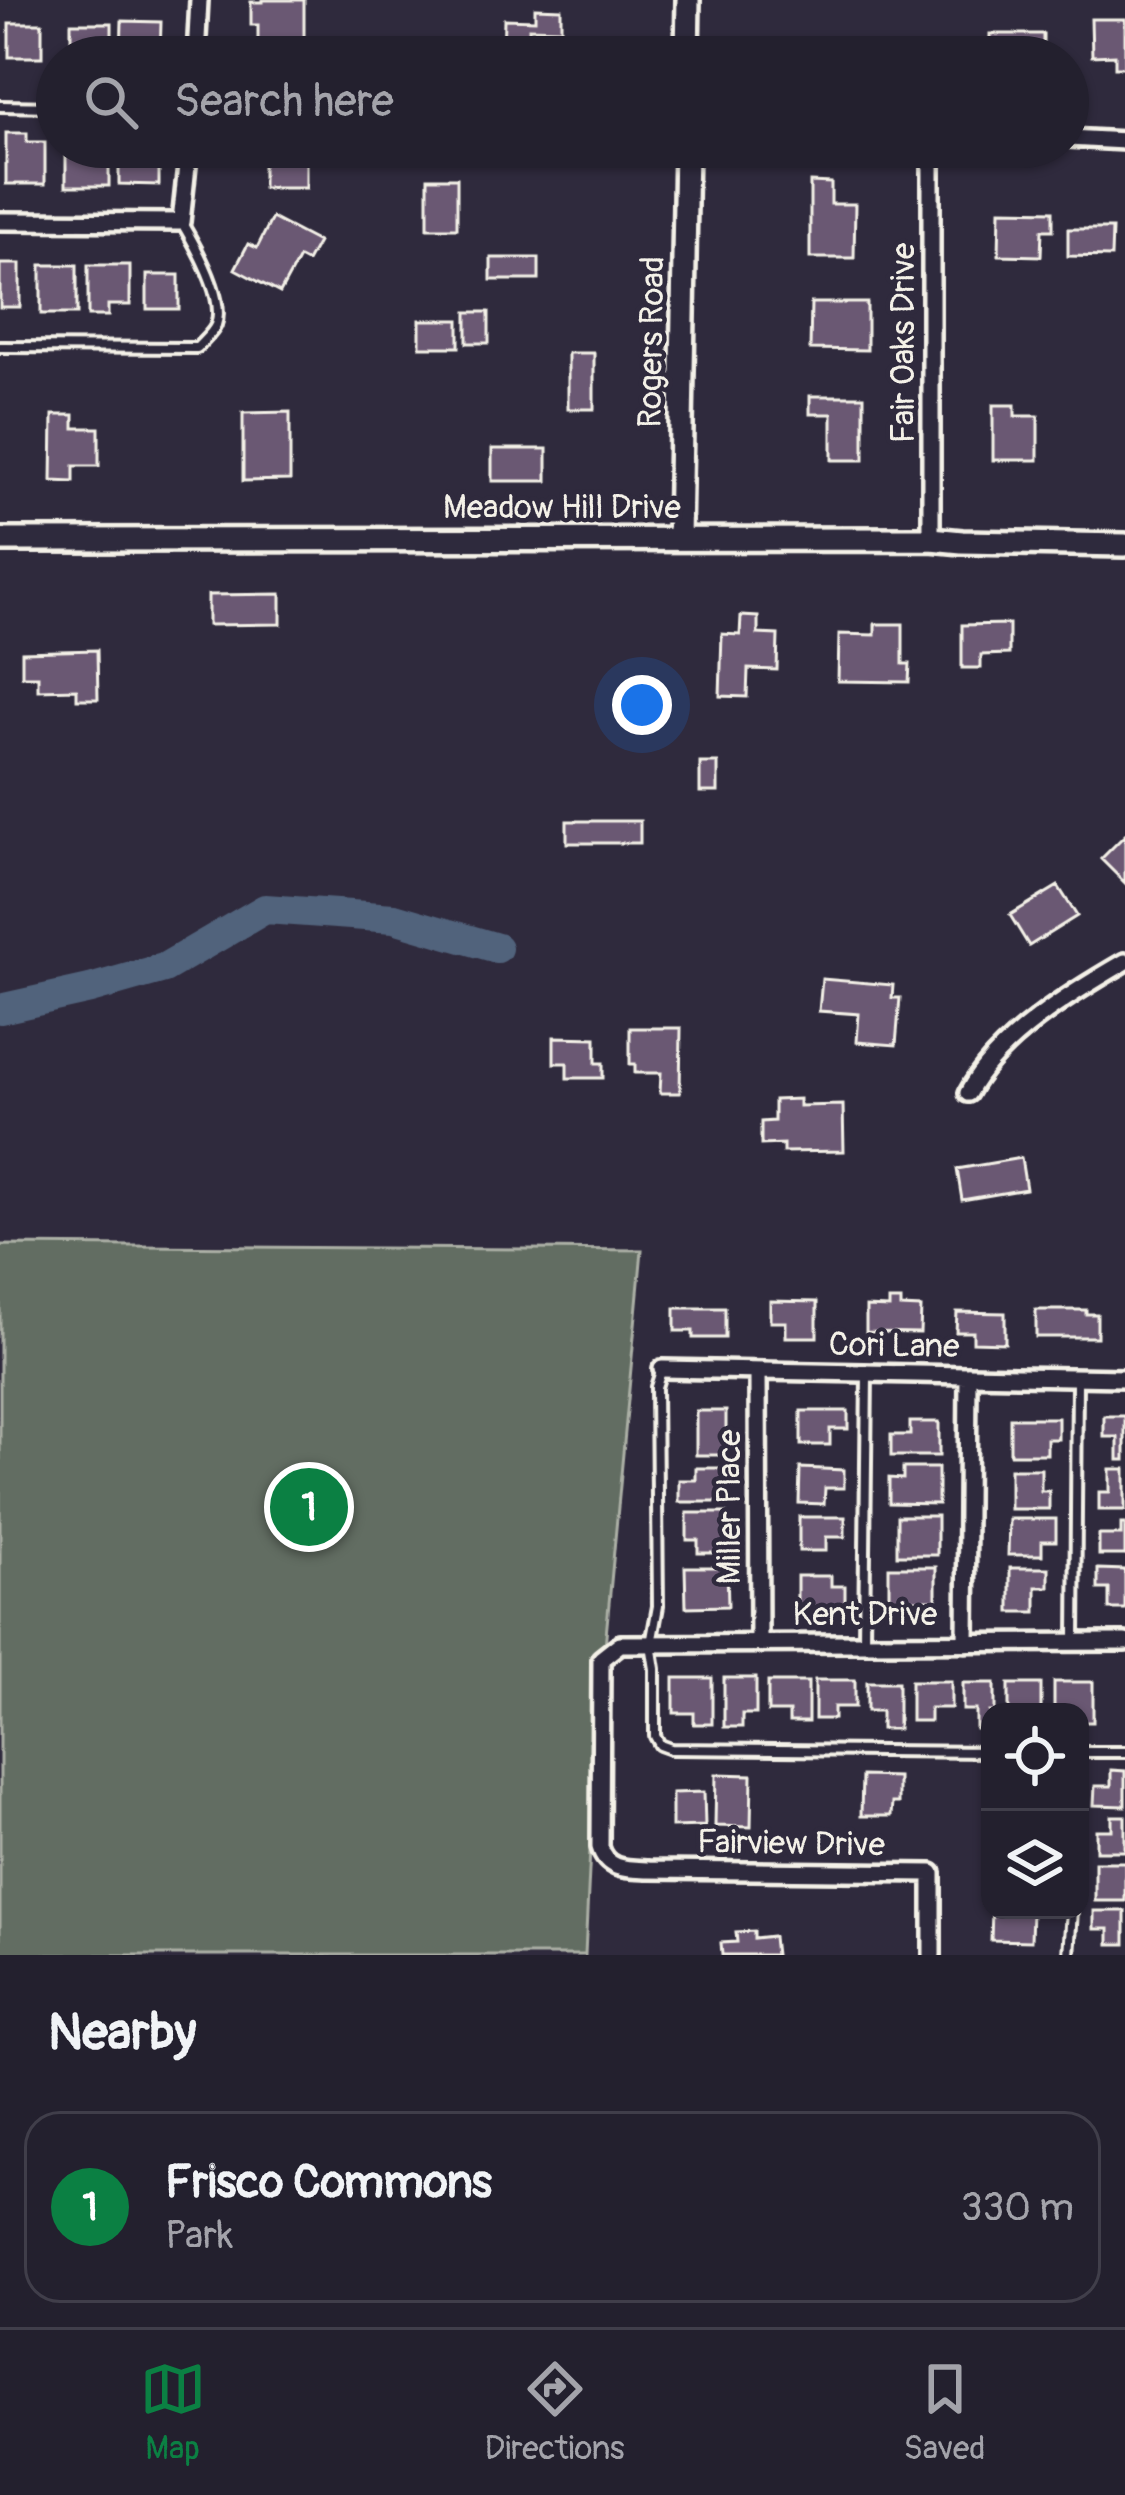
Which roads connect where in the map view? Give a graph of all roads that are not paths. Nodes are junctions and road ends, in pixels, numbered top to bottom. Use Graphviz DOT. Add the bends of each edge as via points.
graph roads {
  1 [pos="199,0"];
  2 [pos="688,0"];
  3 [pos="197,36"];
  4 [pos="687,36"];
  5 [pos="0,106"];
  6 [pos="36,106"];
  7 [pos="1089,139"];
  8 [pos="1125,142"];
  9 [pos="187,168"];
  10 [pos="686,168"];
  11 [pos="932,168"];
  12 [pos="0,221"];
  13 [pos="182,222"];
  14 [pos="0,347"];
  15 [pos="680,538"];
  16 [pos="932,539"];
  17 [pos="0,540"];
  18 [pos="1125,544"];
  19 [pos="1125,962"];
  20 [pos="968,1093"];
  21 [pos="662,1370"];
  22 [pos="758,1371"];
  23 [pos="868,1373"];
  24 [pos="968,1375"];
  25 [pos="1078,1377"];
  26 [pos="1125,1378"];
  27 [pos="759,1642"];
  28 [pos="1075,1642"];
  29 [pos="1125,1642"];
  30 [pos="864,1643"];
  31 [pos="966,1643"];
  32 [pos="651,1644"];
  33 [pos="981,1752"];
  34 [pos="1089,1752"];
  35 [pos="1125,1753"];
  36 [pos="650,1870"];
  37 [pos="1071,1919"];
  38 [pos="932,1955"];
  39 [pos="1069,1955"];
  1 -- 3 [label="street"];
  2 -- 4 [label="street"];
  5 -- 6 [label="lane"];
  7 -- 8 [label="street"];
  9 -- 13 [label="street"];
  10 -- 15 [label="street, Rogers Road"];
  11 -- 16 [label="street, Fair Oaks Drive"];
  12 -- 13 [label="street"];
  13 -- 14 [label="lane" via="218,302 216,326 197,348"];
  15 -- 16 [label="street, Meadow Hill Drive"];
  15 -- 17 [label="street, Meadow Hill Drive"];
  16 -- 18 [label="street, Meadow Hill Drive"];
  19 -- 20 [label="street" via="1042,1013 978,1073"];
  21 -- 22 [label="street, Cori Lane"];
  21 -- 32 [label="lane"];
  22 -- 23 [label="street, Cori Lane"];
  22 -- 27 [label="street, Miller Place"];
  23 -- 24 [label="street, Cori Lane"];
  23 -- 30 [label="lane"];
  24 -- 25 [label="street, Cori Lane"];
  24 -- 31 [label="street"];
  25 -- 26 [label="street, Cori Lane"];
  25 -- 28 [label="lane"];
  27 -- 30 [label="street, Kent Drive"];
  27 -- 32 [label="street, Kent Drive"];
  28 -- 29 [label="street, Kent Drive"];
  28 -- 31 [label="street, Kent Drive"];
  30 -- 31 [label="street, Kent Drive"];
  32 -- 33 [label="lane" via="655,1736 671,1749"];
  32 -- 36 [label="street, Kent Drive" via="620,1644 602,1659 599,1847 620,1869"];
  34 -- 35 [label="lane"];
  36 -- 38 [label="street, Fairview Drive" via="932,1873"];
  37 -- 39 [label="lane"];
}
